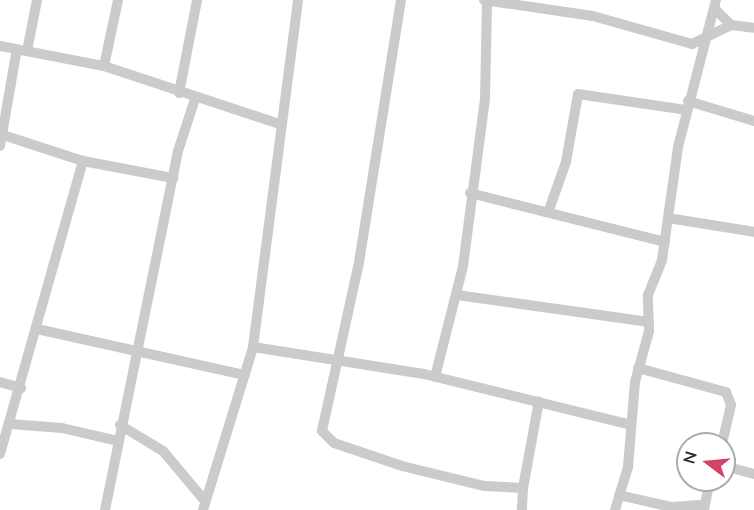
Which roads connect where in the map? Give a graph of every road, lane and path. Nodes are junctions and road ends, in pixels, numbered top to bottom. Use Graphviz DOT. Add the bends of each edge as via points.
graph roads {
  1 [pos="36,0"];
  2 [pos="118,0"];
  3 [pos="197,0"];
  4 [pos="298,0"];
  5 [pos="401,0"];
  6 [pos="485,0"];
  7 [pos="715,4"];
  8 [pos="731,25"];
  9 [pos="754,28"];
  10 [pos="709,39"];
  11 [pos="692,45"];
  12 [pos="0,46"];
  13 [pos="22,50"];
  14 [pos="104,66"];
  15 [pos="699,67"];
  16 [pos="179,93"];
  17 [pos="195,99"];
  18 [pos="687,105"];
  19 [pos="754,122"];
  20 [pos="279,124"];
  21 [pos="1,141"];
  22 [pos="83,160"];
  23 [pos="173,178"];
  24 [pos="470,193"];
  25 [pos="549,210"];
  26 [pos="669,218"];
  27 [pos="754,232"];
  28 [pos="665,242"];
  29 [pos="457,296"];
  30 [pos="649,321"];
  31 [pos="38,329"];
  32 [pos="253,347"];
  33 [pos="136,349"];
  34 [pos="340,358"];
  35 [pos="638,368"];
  36 [pos="245,375"];
  37 [pos="435,376"];
  38 [pos="0,382"];
  39 [pos="21,388"];
  40 [pos="539,401"];
  41 [pos="10,424"];
  42 [pos="120,425"];
  43 [pos="631,425"];
  44 [pos="725,432"];
  45 [pos="118,441"];
  46 [pos="0,454"];
  47 [pos="736,469"];
  48 [pos="754,474"];
  49 [pos="523,488"];
  50 [pos="707,492"];
  51 [pos="620,495"];
  52 [pos="204,505"];
  53 [pos="704,508"];
  54 [pos="105,510"];
  55 [pos="522,510"];
  56 [pos="615,510"];
  1 -- 13 [label="street"];
  2 -- 14 [label="street"];
  3 -- 16 [label="street"];
  4 -- 20 [label="street"];
  5 -- 34 [label="street"];
  6 -- 11 [label="street" via="593,16"];
  6 -- 24 [label="street" via="486,90"];
  7 -- 8 [label="street"];
  7 -- 10 [label="street"];
  8 -- 9 [label="street"];
  8 -- 10 [label="street"];
  10 -- 11 [label="street"];
  10 -- 15 [label="street"];
  11 -- 15 [label="street"];
  12 -- 13 [label="street"];
  13 -- 14 [label="street"];
  13 -- 21 [label="street"];
  14 -- 16 [label="street"];
  15 -- 18 [label="street"];
  16 -- 17 [label="street"];
  17 -- 20 [label="street"];
  17 -- 23 [label="street"];
  18 -- 19 [label="street"];
  18 -- 25 [label="street" via="578,94 566,162"];
  18 -- 26 [label="street"];
  20 -- 32 [label="street"];
  21 -- 22 [label="street"];
  22 -- 23 [label="street"];
  22 -- 31 [label="street"];
  23 -- 33 [label="street"];
  24 -- 25 [label="street"];
  24 -- 29 [label="street"];
  25 -- 28 [label="street"];
  26 -- 27 [label="street"];
  26 -- 28 [label="street"];
  28 -- 30 [label="street" via="648,295"];
  29 -- 30 [label="street"];
  29 -- 37 [label="street"];
  30 -- 35 [label="street"];
  31 -- 33 [label="street"];
  31 -- 39 [label="street"];
  32 -- 34 [label="street"];
  32 -- 36 [label="street"];
  33 -- 36 [label="street"];
  33 -- 42 [label="street"];
  34 -- 37 [label="street"];
  34 -- 49 [label="street" via="322,415 322,431 334,443 446,477"];
  35 -- 43 [label="street"];
  35 -- 44 [label="street" via="726,392 731,405"];
  36 -- 52 [label="street"];
  37 -- 40 [label="street"];
  38 -- 39 [label="street"];
  39 -- 41 [label="street"];
  40 -- 43 [label="street"];
  40 -- 49 [label="street"];
  41 -- 45 [label="street" via="62,428"];
  41 -- 46 [label="street"];
  42 -- 45 [label="street"];
  42 -- 52 [label="street" via="163,451"];
  43 -- 51 [label="street"];
  45 -- 54 [label="street"];
  47 -- 48 [label="street"];
  49 -- 55 [label="street"];
  50 -- 53 [label="street"];
  51 -- 53 [label="street" via="671,507"];
  51 -- 56 [label="street"];
}
